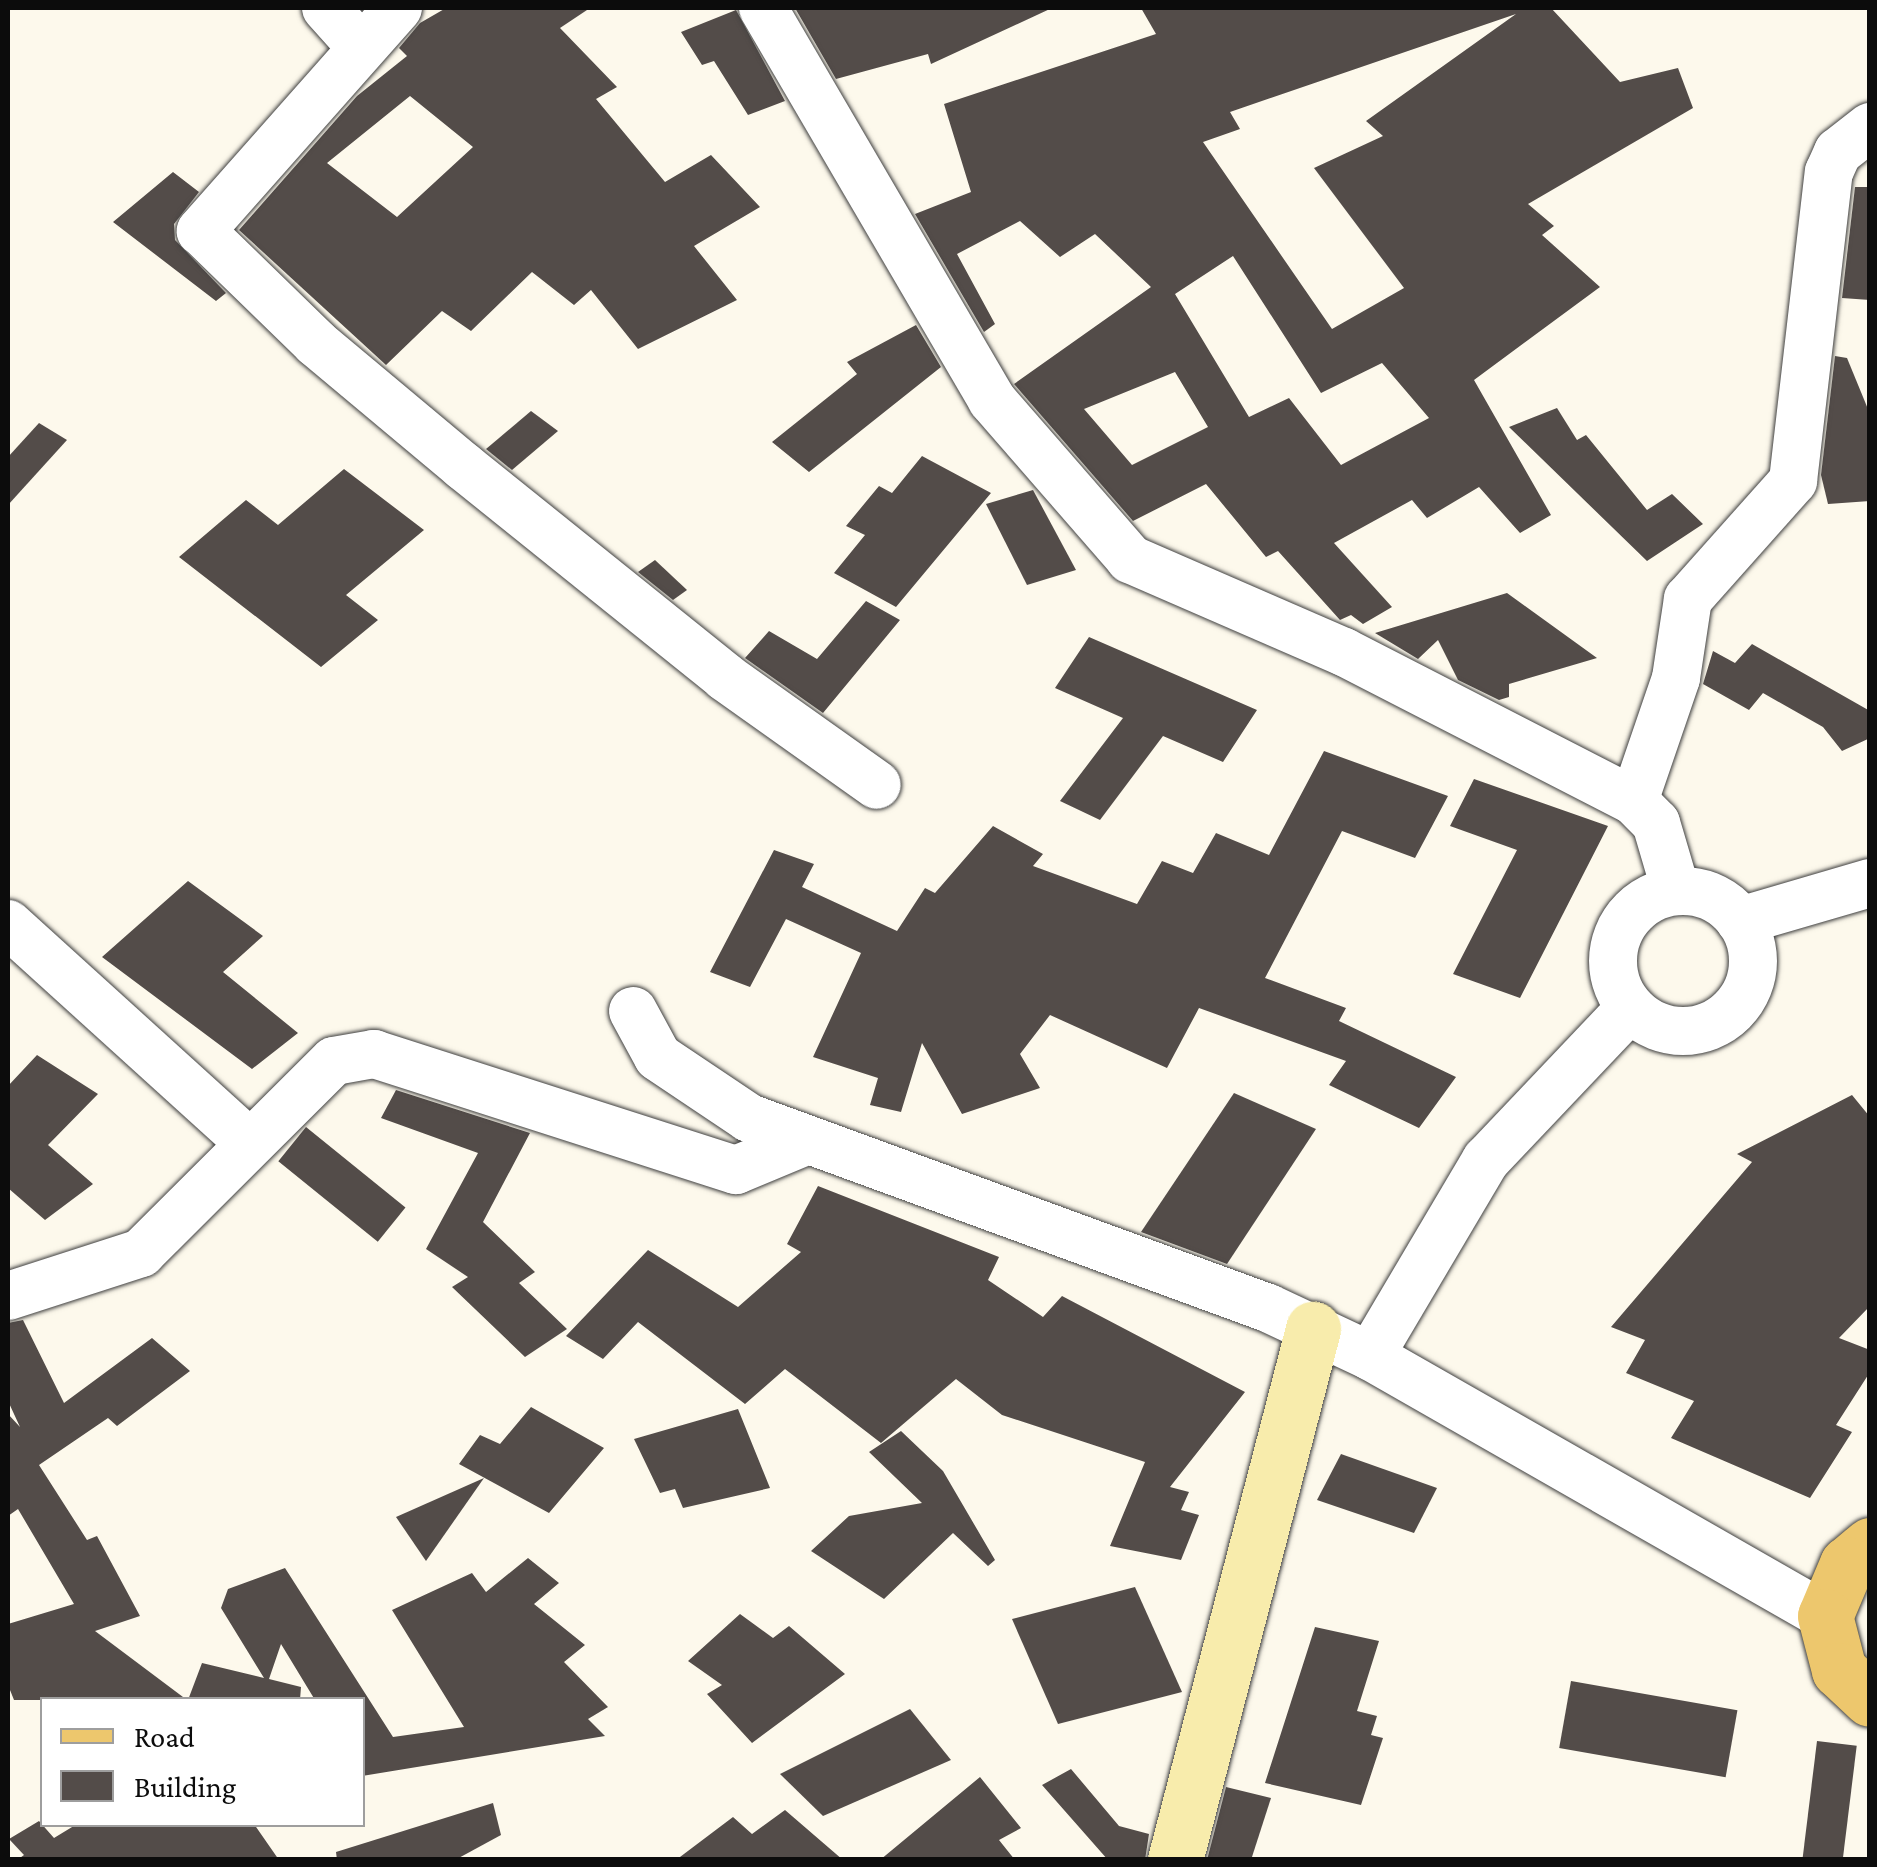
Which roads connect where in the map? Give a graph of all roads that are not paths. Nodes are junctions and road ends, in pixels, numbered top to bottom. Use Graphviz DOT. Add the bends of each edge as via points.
graph roads {
  1 [pos="326,8"];
  2 [pos="398,8"];
  3 [pos="762,8"];
  4 [pos="361,47"];
  5 [pos="1870,126"];
  6 [pos="878,785"];
  7 [pos="1634,802"];
  8 [pos="1870,883"];
  9 [pos="1676,892"];
  10 [pos="1740,921"];
  11 [pos="8,924"];
  12 [pos="1630,1008"];
  13 [pos="634,1011"];
  14 [pos="808,1140"];
  15 [pos="248,1142"];
  16 [pos="8,1296"];
  17 [pos="1313,1330"];
  18 [pos="1370,1356"];
  19 [pos="1870,1545"];
  20 [pos="1826,1616"];
  21 [pos="1870,1699"];
  22 [pos="1175,1860"];
  1 -- 4 [label="street"];
  2 -- 4 [label="street"];
  3 -- 7 [label="street" via="992,400 1130,559 1344,652"];
  4 -- 6 [label="street" via="201,231 316,344 463,466 725,678"];
  5 -- 7 [label="street" via="1838,152 1830,172 1793,481 1688,599 1676,678"];
  7 -- 9 [label="street" via="1656,824"];
  8 -- 10 [label="street"];
  9 -- 10 [label="street" via="1712,897"];
  9 -- 12 [label="street" via="1636,909 1614,946 1618,990"];
  10 -- 12 [label="street" via="1753,966 1748,988 1726,1016 1694,1031 1671,1031"];
  11 -- 15 [label="street"];
  12 -- 18 [label="street" via="1486,1160"];
  13 -- 14 [label="street" via="658,1058 749,1118"];
  14 -- 15 [label="street" via="736,1170 374,1054 334,1061"];
  14 -- 17 [label="street"];
  15 -- 16 [label="street" via="141,1254"];
  17 -- 18 [label="street"];
  17 -- 22 [label="street"];
  18 -- 20 [label="street"];
  19 -- 20 [label="main road" via="1847,1564"];
  20 -- 21 [label="main road" via="1839,1670"];
}
